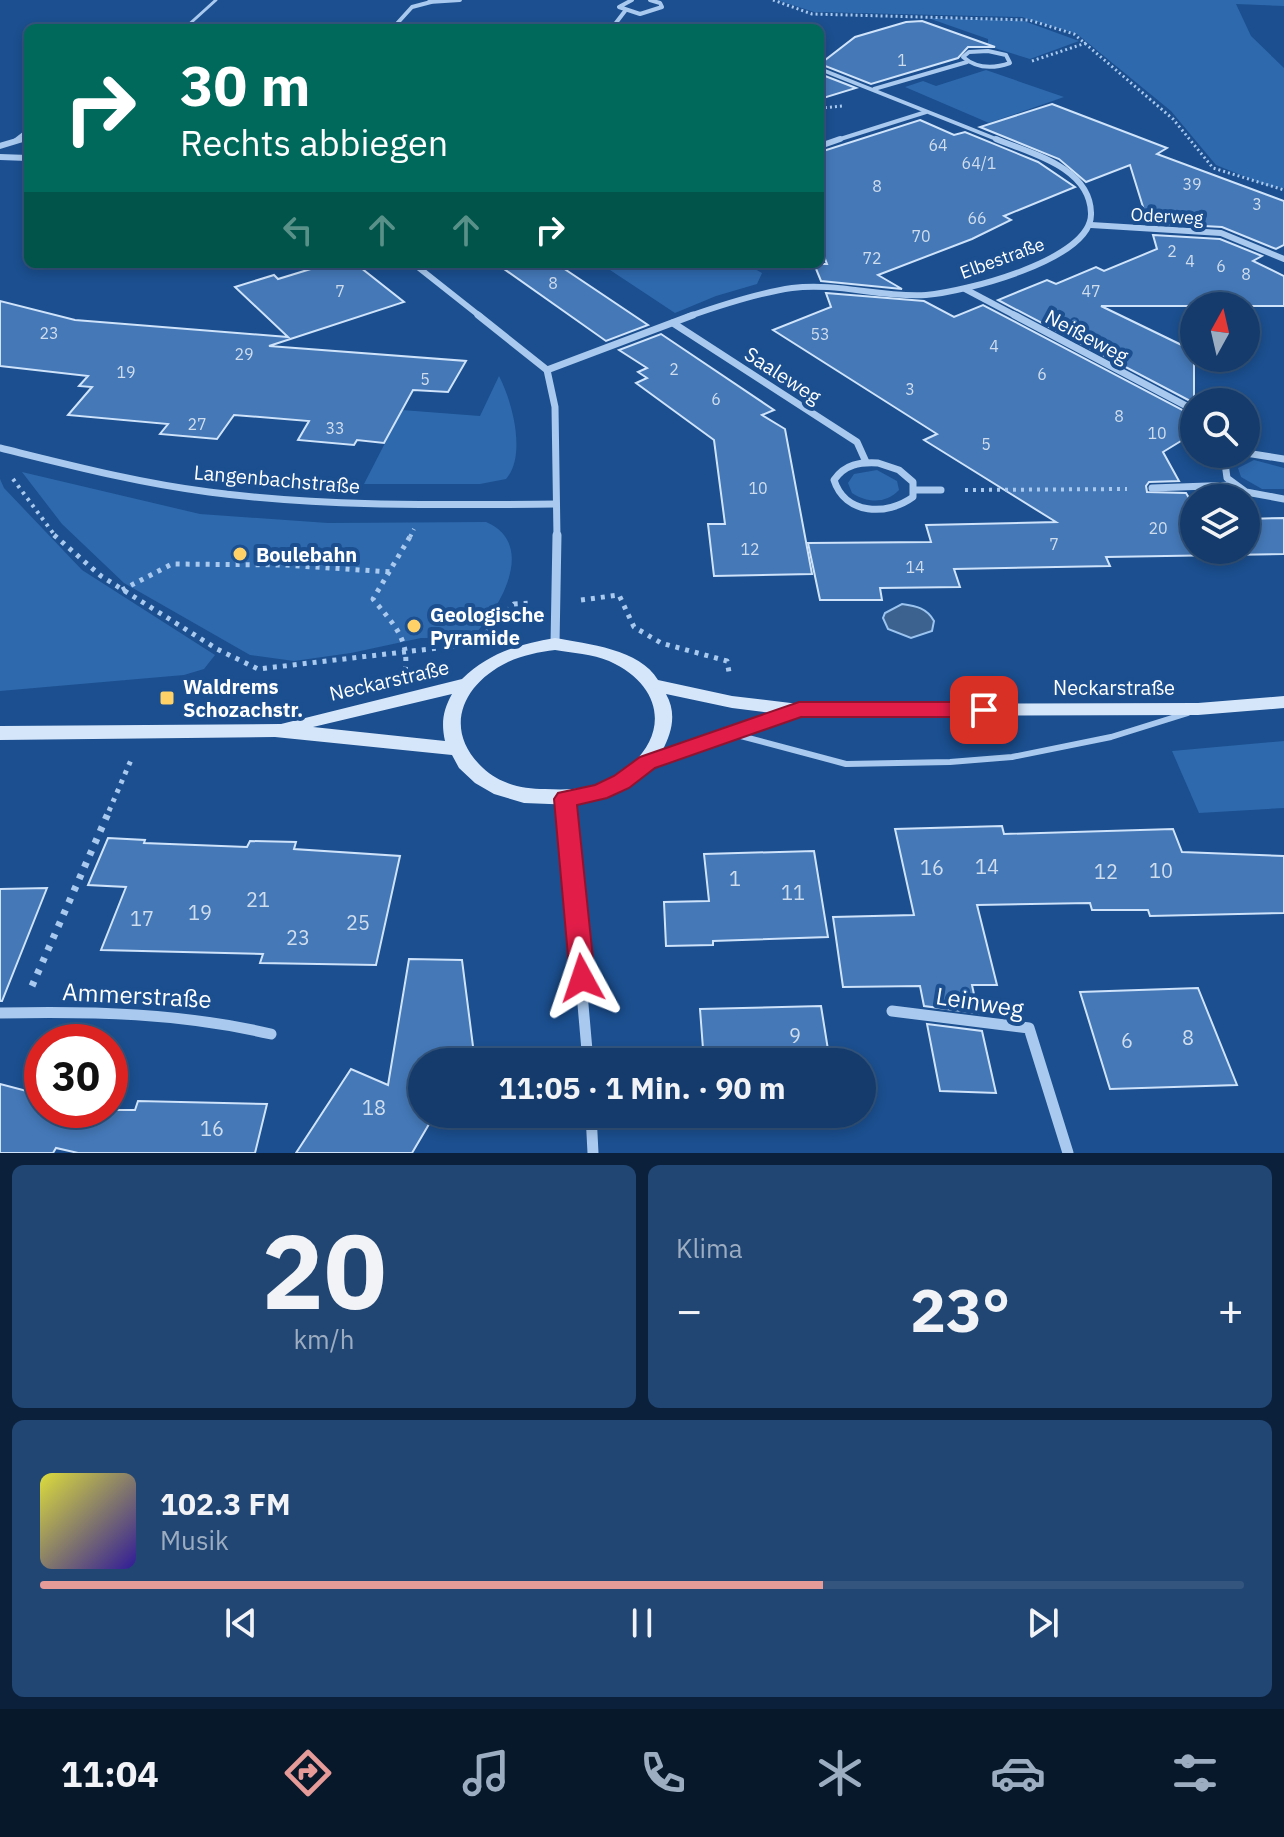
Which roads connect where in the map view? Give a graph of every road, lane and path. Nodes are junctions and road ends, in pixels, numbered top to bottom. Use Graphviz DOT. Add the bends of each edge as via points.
graph roads {
  1 [pos="216,0"];
  2 [pos="425,0"];
  3 [pos="460,0"];
  4 [pos="628,0"];
  5 [pos="650,0"];
  6 [pos="773,0"];
  7 [pos="431,2"];
  8 [pos="625,11"];
  9 [pos="189,24"];
  10 [pos="397,24"];
  11 [pos="615,24"];
  12 [pos="1086,43"];
  13 [pos="1012,60"];
  14 [pos="967,62"];
  15 [pos="824,71"];
  16 [pos="873,89"];
  17 [pos="927,112"];
  18 [pos="24,133"];
  19 [pos="24,139"];
  20 [pos="15,140"];
  21 [pos="824,145"];
  22 [pos="0,146"];
  23 [pos="0,157"];
  24 [pos="24,159"];
  25 [pos="1284,190"];
  26 [pos="1091,225"];
  27 [pos="1284,259"];
  28 [pos="419,268"];
  29 [pos="965,289"];
  30 [pos="673,323"];
  31 [pos="547,370"];
  32 [pos="1180,403"];
  33 [pos="0,448"];
  34 [pos="1260,454"];
  35 [pos="1284,459"];
  36 [pos="866,462"];
  37 [pos="8,473"];
  38 [pos="1180,487"];
  39 [pos="1152,488"];
  40 [pos="915,490"];
  41 [pos="941,490"];
  42 [pos="1260,496"];
  43 [pos="1284,499"];
  44 [pos="556,504"];
  45 [pos="416,505"];
  46 [pos="392,572"];
  47 [pos="121,591"];
  48 [pos="555,644"];
  49 [pos="466,684"];
  50 [pos="656,686"];
  51 [pos="1284,702"];
  52 [pos="1198,709"];
  53 [pos="799,710"];
  54 [pos="275,730"];
  55 [pos="0,733"];
  56 [pos="734,735"];
  57 [pos="455,749"];
  58 [pos="647,763"];
  59 [pos="129,764"];
  60 [pos="565,799"];
  61 [pos="892,1011"];
  62 [pos="21,1012"];
  63 [pos="0,1013"];
  64 [pos="271,1034"];
  65 [pos="587,1048"];
  66 [pos="592,1128"];
  67 [pos="593,1153"];
  68 [pos="1068,1153"];
  1 -- 9 [label="lane"];
  2 -- 7 [label="street"];
  3 -- 7 [label="street"];
  4 -- 8 [label="street" via="619,7"];
  5 -- 8 [label="street" via="662,7 648,13"];
  6 -- 12 [label="path" via="812,14 1029,20"];
  7 -- 10 [label="street" via="412,7"];
  8 -- 11 [label="street"];
  12 -- 13 [label="path" via="1032,61"];
  12 -- 25 [label="path" via="1173,119 1213,168"];
  13 -- 14 [label="street" via="995,67"];
  13 -- 14 [label="street" via="981,51 964,54"];
  14 -- 16 [label="street"];
  15 -- 16 [label="street"];
  16 -- 17 [label="street"];
  17 -- 21 [label="street"];
  17 -- 26 [label="street" via="1069,172 1081,184"];
  18 -- 20 [label="lane"];
  19 -- 20 [label="street"];
  20 -- 22 [label="street"];
  23 -- 24 [label="street"];
  26 -- 27 [label="street, Oderweg" via="1221,233"];
  26 -- 29 [label="street, Elbestraße" via="1077,244 1054,256"];
  28 -- 31 [label="street"];
  29 -- 30 [label="street, Elbestraße" via="925,295 781,289"];
  29 -- 32 [label="street, Neißeweg"];
  30 -- 31 [label="street, Elbestraße"];
  30 -- 36 [label="street, Saaleweg" via="857,442"];
  31 -- 44 [label="street" via="555,407"];
  33 -- 45 [label="street, Langenbachstraße" via="99,473 210,492"];
  34 -- 35 [label="street"];
  36 -- 40 [label="street" via="899,470"];
  36 -- 40 [label="street" via="845,467 834,480 834,488 848,502 872,510 893,508 906,503"];
  37 -- 47 [label="path" via="51,532"];
  38 -- 39 [label="street"];
  39 -- 41 [label="path"];
  40 -- 41 [label="street"];
  42 -- 43 [label="street"];
  44 -- 45 [label="street, Langenbachstraße"];
  44 -- 48 [label="street"];
  45 -- 46 [label="path" via="419,521"];
  46 -- 47 [label="path" via="172,564"];
  46 -- 47 [label="path" via="373,599 399,629 409,654 258,669"];
  48 -- 49 [label="street" via="497,660"];
  48 -- 50 [label="street" via="617,654"];
  49 -- 54 [label="street, Neckarstraße"];
  49 -- 57 [label="street" via="451,717"];
  50 -- 53 [label="street, Neckarstraße"];
  50 -- 58 [label="street" via="665,710 664,733"];
  51 -- 52 [label="street, Neckarstraße"];
  52 -- 53 [label="street, Neckarstraße"];
  52 -- 56 [label="lane" via="1111,737 1012,757 950,762 846,764"];
  53 -- 56 [label="street, Neckarstraße"];
  54 -- 55 [label="street, Neckarstraße"];
  54 -- 57 [label="street, Neckarstraße"];
  56 -- 58 [label="street, Neckarstraße"];
  57 -- 60 [label="street" via="467,766 502,790"];
  58 -- 60 [label="street" via="622,782"];
  59 -- 62 [label="path"];
  60 -- 65 [label="street"];
  61 -- 68 [label="street, Leinweg" via="1029,1028"];
  62 -- 63 [label="street, Ammerstraße"];
  62 -- 64 [label="street, Ammerstraße" via="164,1015 223,1021"];
  66 -- 67 [label="street"];
}
